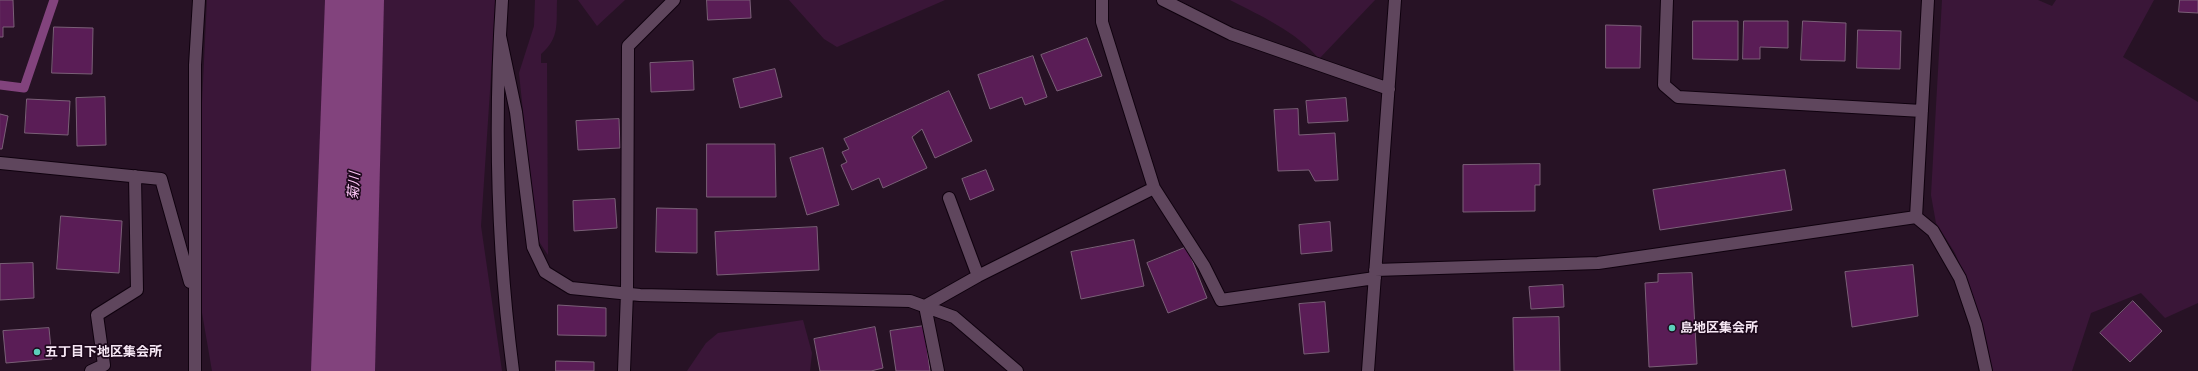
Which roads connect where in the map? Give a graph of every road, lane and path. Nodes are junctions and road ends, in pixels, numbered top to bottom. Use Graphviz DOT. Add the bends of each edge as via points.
graph roads {
  1 [pos="199,0"];
  2 [pos="502,0"];
  3 [pos="674,0"];
  4 [pos="1102,0"];
  5 [pos="1163,0"];
  6 [pos="1395,0"];
  7 [pos="1667,0"];
  8 [pos="1928,0"];
  9 [pos="500,36"];
  10 [pos="1388,89"];
  11 [pos="1922,111"];
  12 [pos="0,163"];
  13 [pos="135,176"];
  14 [pos="1154,188"];
  15 [pos="949,198"];
  16 [pos="1916,217"];
  17 [pos="1375,274"];
  18 [pos="978,276"];
  19 [pos="627,293"];
  20 [pos="194,296"];
  21 [pos="925,306"];
  22 [pos="91,371"];
  23 [pos="195,371"];
  24 [pos="513,371"];
  25 [pos="624,371"];
  26 [pos="938,371"];
  27 [pos="1017,371"];
  28 [pos="1368,371"];
  29 [pos="1986,371"];
  1 -- 20 [label="street" via="195,65"];
  2 -- 9 [label="street"];
  3 -- 19 [label="street" via="628,46"];
  4 -- 14 [label="street" via="1102,22"];
  5 -- 10 [label="street" via="1231,34"];
  6 -- 10 [label="street"];
  7 -- 11 [label="street" via="1664,85 1678,97"];
  8 -- 11 [label="street"];
  9 -- 19 [label="street" via="516,112 533,247 545,272 571,288"];
  9 -- 24 [label="street" via="498,173 506,312"];
  10 -- 17 [label="street"];
  11 -- 16 [label="street"];
  12 -- 13 [label="street"];
  13 -- 20 [label="street" via="161,179"];
  13 -- 22 [label="street" via="137,290 97,315 104,365"];
  14 -- 17 [label="street" via="1204,266 1221,300"];
  14 -- 18 [label="street"];
  15 -- 18 [label="street"];
  16 -- 17 [label="street" via="1598,262"];
  16 -- 29 [label="street" via="1933,231 1960,278 1976,325"];
  17 -- 28 [label="street"];
  18 -- 21 [label="street"];
  19 -- 21 [label="street" via="910,301"];
  19 -- 25 [label="street"];
  20 -- 23 [label="street"];
  21 -- 26 [label="street"];
  21 -- 27 [label="street" via="954,316"];
}
